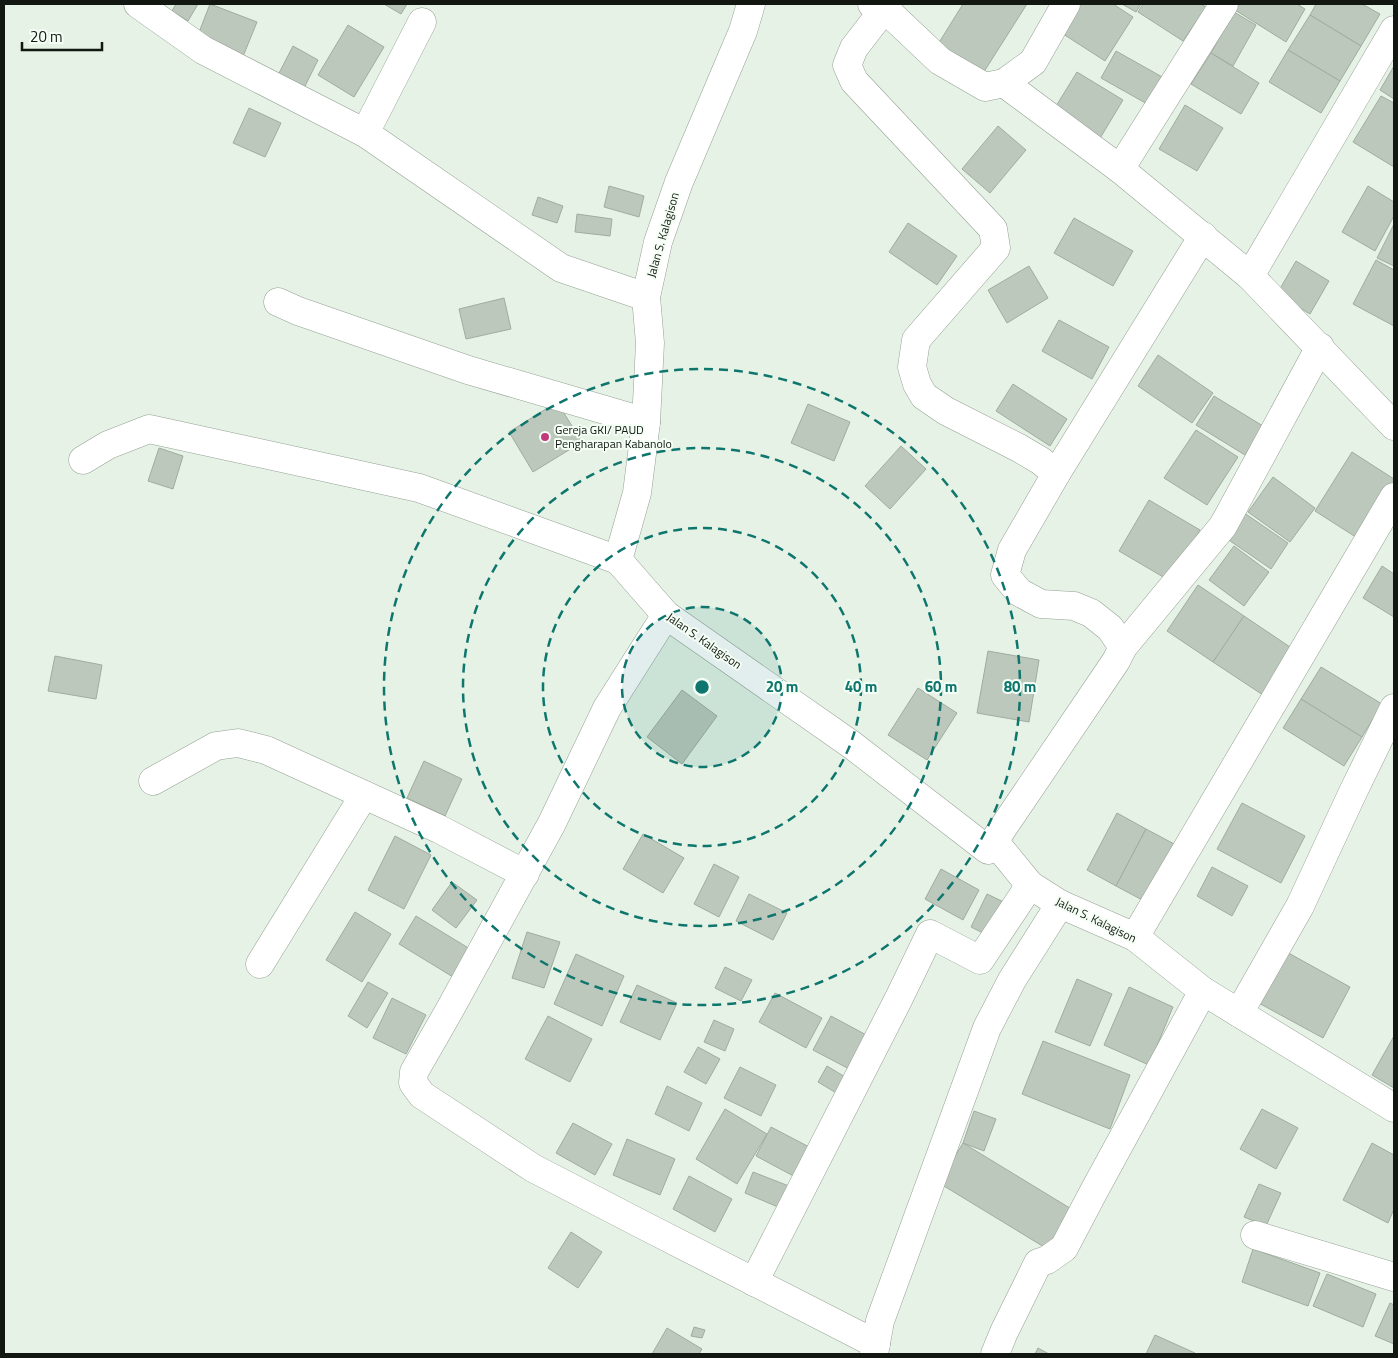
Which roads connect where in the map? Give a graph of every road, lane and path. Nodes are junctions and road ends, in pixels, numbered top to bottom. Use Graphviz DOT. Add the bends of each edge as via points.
graph roads {
  1 [pos="138,4"];
  2 [pos="751,4"];
  3 [pos="1066,4"];
  4 [pos="1224,4"];
  5 [pos="882,6"];
  6 [pos="422,22"];
  7 [pos="1394,30"];
  8 [pos="1004,83"];
  9 [pos="364,133"];
  10 [pos="1120,169"];
  11 [pos="1203,236"];
  12 [pos="1250,276"];
  13 [pos="646,297"];
  14 [pos="278,302"];
  15 [pos="1320,347"];
  16 [pos="646,422"];
  17 [pos="1394,426"];
  18 [pos="83,460"];
  19 [pos="1056,474"];
  20 [pos="1394,496"];
  21 [pos="618,560"];
  22 [pos="666,615"];
  23 [pos="1123,647"];
  24 [pos="1394,708"];
  25 [pos="153,781"];
  26 [pos="364,795"];
  27 [pos="994,841"];
  28 [pos="525,874"];
  29 [pos="1030,885"];
  30 [pos="1060,904"];
  31 [pos="1135,937"];
  32 [pos="260,964"];
  33 [pos="1203,992"];
  34 [pos="1239,1013"];
  35 [pos="1394,1108"];
  36 [pos="1256,1235"];
  37 [pos="760,1272"];
  38 [pos="1394,1278"];
  39 [pos="875,1349"];
  40 [pos="995,1354"];
  1 -- 9 [label="street" via="204,50"];
  2 -- 13 [label="street, Jalan S. Kalagison" via="743,31 679,182 658,242"];
  3 -- 8 [label="street" via="1033,62"];
  4 -- 10 [label="street"];
  5 -- 8 [label="street" via="940,61 985,87"];
  5 -- 19 [label="street" via="854,48 848,65 854,81 993,229 996,248 916,340 912,368 917,384 924,396 946,411 1019,448"];
  6 -- 9 [label="street"];
  7 -- 12 [label="street"];
  8 -- 10 [label="street"];
  9 -- 13 [label="street" via="561,268"];
  10 -- 11 [label="street"];
  11 -- 12 [label="street"];
  11 -- 19 [label="street"];
  12 -- 15 [label="street"];
  13 -- 16 [label="street, Jalan S. Kalagison" via="650,344"];
  14 -- 16 [label="street" via="468,370"];
  15 -- 17 [label="street"];
  15 -- 23 [label="street" via="1223,526"];
  16 -- 21 [label="street, Jalan S. Kalagison" via="637,493"];
  18 -- 21 [label="street" via="108,445 150,429 419,488"];
  19 -- 23 [label="street" via="1012,550 1005,575 1019,592 1040,604 1074,606 1091,613 1110,628"];
  20 -- 31 [label="street"];
  21 -- 22 [label="street, Jalan S. Kalagison"];
  22 -- 27 [label="street, Jalan S. Kalagison" via="852,745 988,850"];
  22 -- 28 [label="street" via="607,708"];
  23 -- 27 [label="street"];
  24 -- 34 [label="street" via="1300,906"];
  25 -- 26 [label="street" via="216,746 238,743 266,750"];
  26 -- 28 [label="street" via="439,829"];
  26 -- 32 [label="street"];
  27 -- 29 [label="street, Jalan S. Kalagison"];
  28 -- 37 [label="street" via="414,1072 413,1083 422,1095 533,1168"];
  29 -- 30 [label="street, Jalan S. Kalagison"];
  29 -- 37 [label="street" via="980,960 930,934"];
  30 -- 31 [label="street, Jalan S. Kalagison"];
  30 -- 39 [label="street" via="1012,980 987,1028 880,1321"];
  31 -- 33 [label="street, Jalan S. Kalagison"];
  33 -- 34 [label="street, Jalan S. Kalagison"];
  33 -- 40 [label="street" via="1064,1248 1038,1263"];
  34 -- 35 [label="street, Jalan S. Kalagison"];
  36 -- 38 [label="street"];
  37 -- 39 [label="street"];
}
